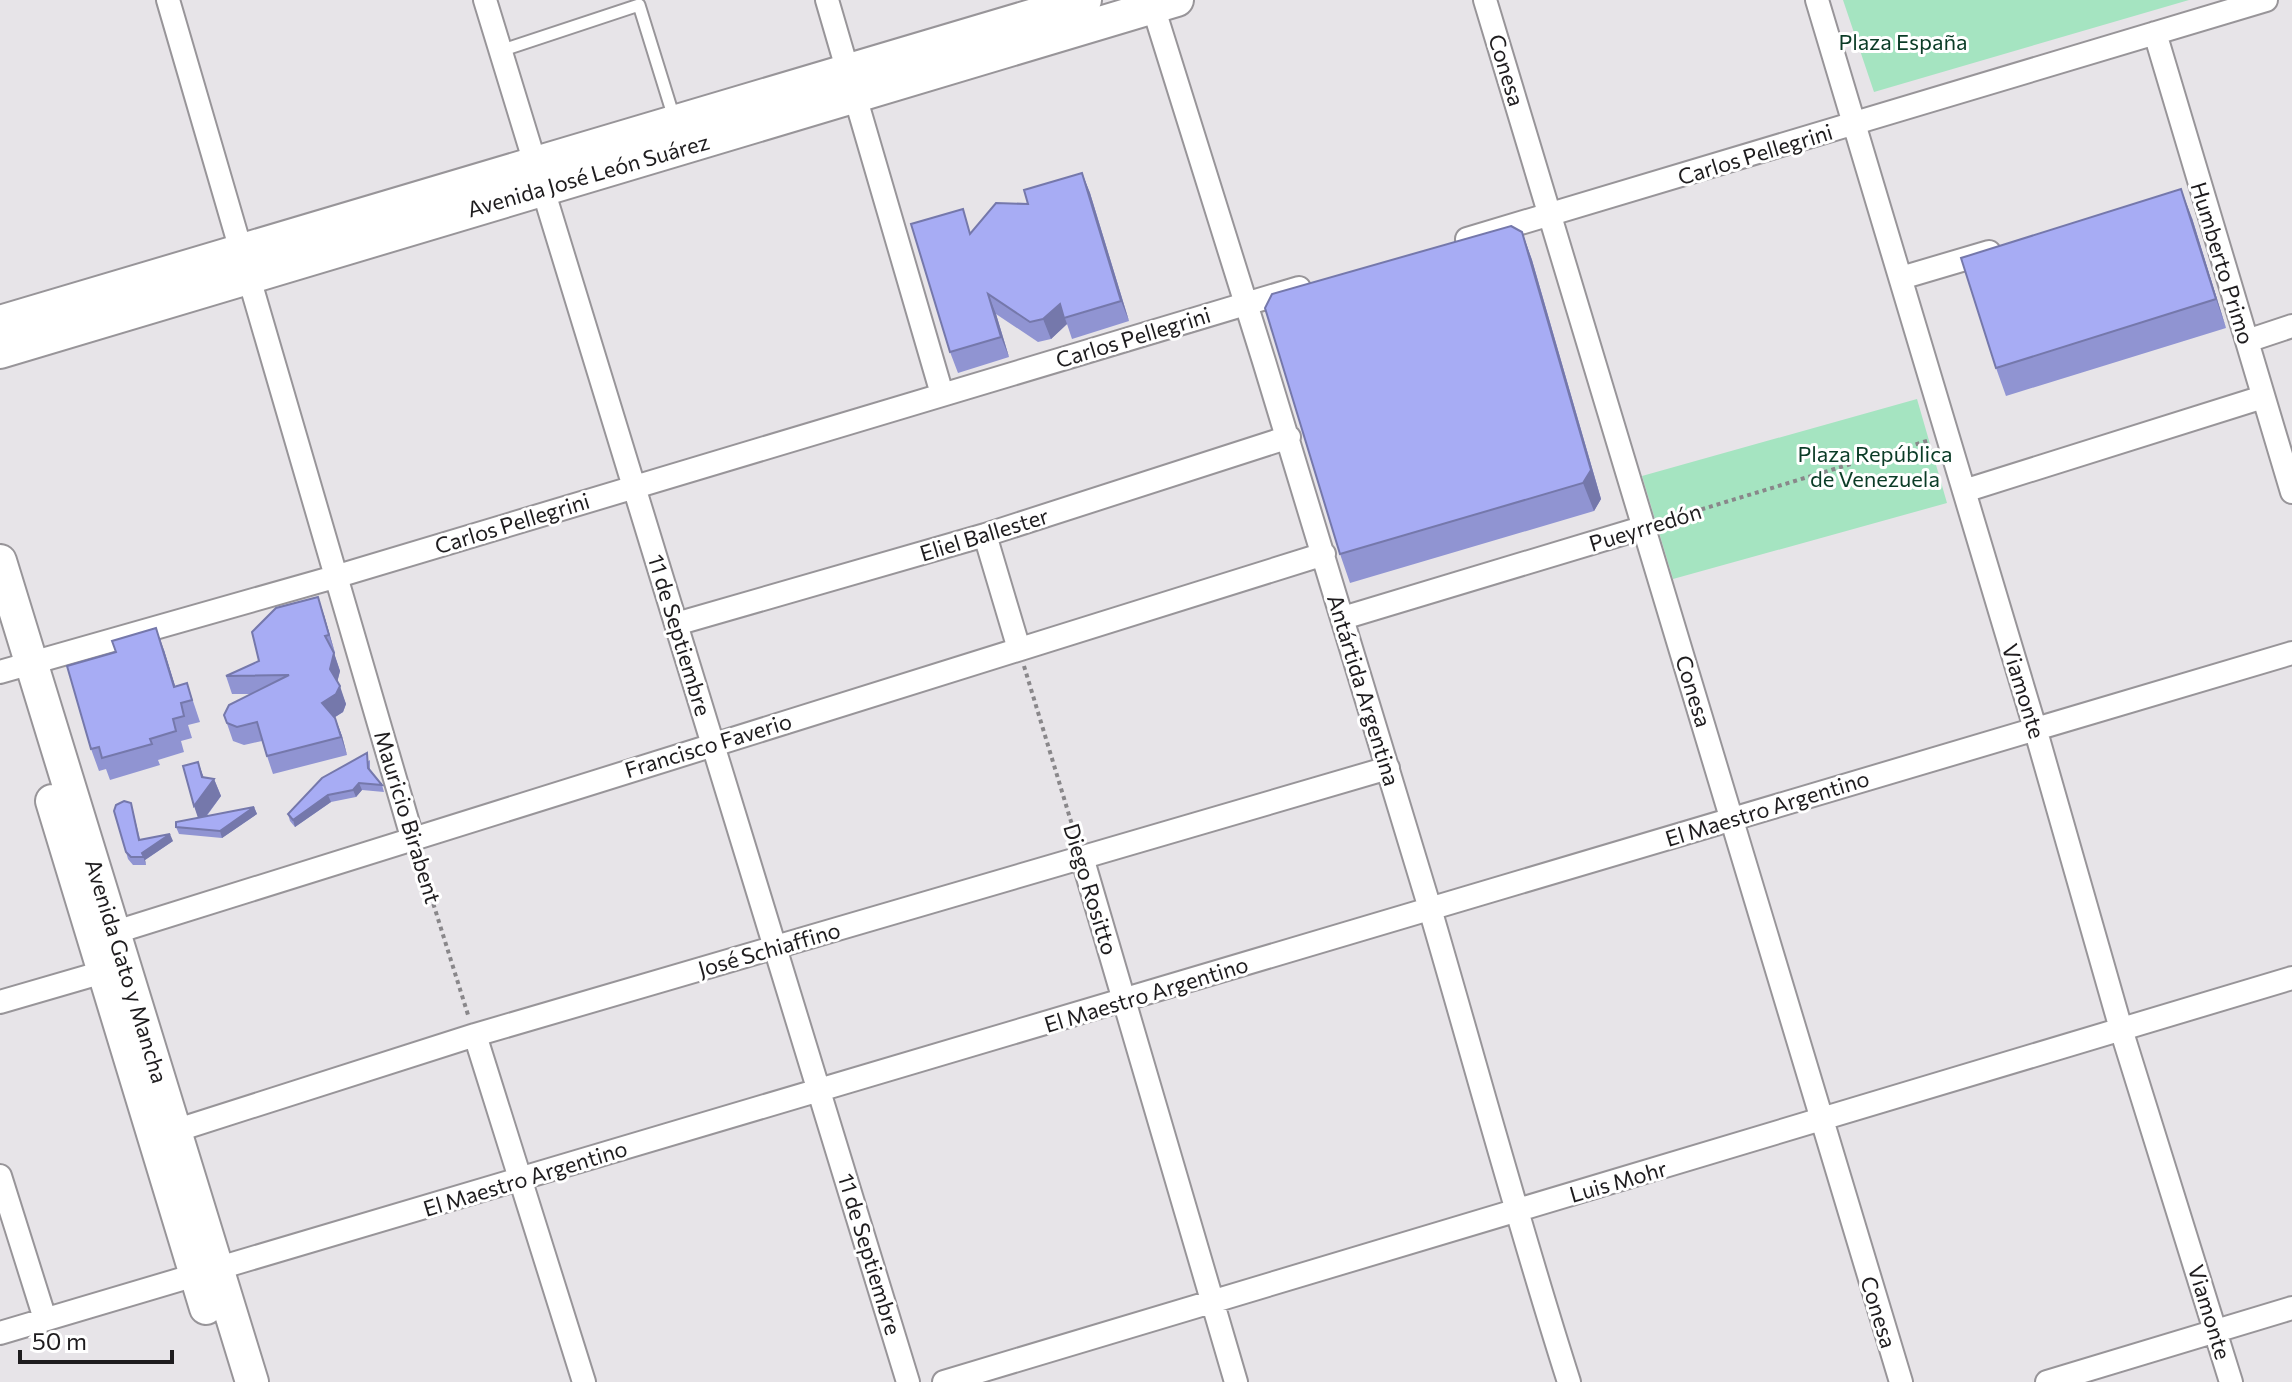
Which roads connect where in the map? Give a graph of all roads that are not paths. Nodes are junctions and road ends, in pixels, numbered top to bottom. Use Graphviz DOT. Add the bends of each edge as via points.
graph roads {
  1 [pos="168,0"];
  2 [pos="485,0"];
  3 [pos="827,0"];
  4 [pos="1085,0"];
  5 [pos="1485,0"];
  6 [pos="1817,0"];
  7 [pos="2266,0"];
  8 [pos="1160,2"];
  9 [pos="2155,33"];
  10 [pos="500,51"];
  11 [pos="852,82"];
  12 [pos="675,121"];
  13 [pos="1855,124"];
  14 [pos="539,176"];
  15 [pos="1552,214"];
  16 [pos="1445,245"];
  17 [pos="2006,247"];
  18 [pos="246,262"];
  19 [pos="1901,278"];
  20 [pos="1323,281"];
  21 [pos="1246,303"];
  22 [pos="0,322"];
  23 [pos="2292,326"];
  24 [pos="2247,341"];
  25 [pos="0,352"];
  26 [pos="942,394"];
  27 [pos="2263,397"];
  28 [pos="1289,437"];
  29 [pos="634,486"];
  30 [pos="1964,491"];
  31 [pos="2292,492"];
  32 [pos="1645,527"];
  33 [pos="985,535"];
  34 [pos="1324,554"];
  35 [pos="0,561"];
  36 [pos="338,576"];
  37 [pos="1343,618"];
  38 [pos="676,624"];
  39 [pos="0,634"];
  40 [pos="1019,649"];
  41 [pos="2292,653"];
  42 [pos="14,668"];
  43 [pos="2035,728"];
  44 [pos="714,744"];
  45 [pos="1388,768"];
  46 [pos="1733,819"];
  47 [pos="412,837"];
  48 [pos="1082,857"];
  49 [pos="1429,907"];
  50 [pos="105,936"];
  51 [pos="776,947"];
  52 [pos="115,969"];
  53 [pos="2292,978"];
  54 [pos="1125,1001"];
  55 [pos="0,1002"];
  56 [pos="2121,1029"];
  57 [pos="475,1035"];
  58 [pos="821,1090"];
  59 [pos="1820,1122"];
  60 [pos="165,1134"];
  61 [pos="0,1176"];
  62 [pos="519,1179"];
  63 [pos="1515,1212"];
  64 [pos="208,1274"];
  65 [pos="1210,1303"];
  66 [pos="2292,1308"];
  67 [pos="45,1319"];
  68 [pos="2216,1331"];
  69 [pos="0,1333"];
  70 [pos="229,1382"];
  71 [pos="252,1382"];
  72 [pos="584,1382"];
  73 [pos="908,1382"];
  74 [pos="944,1382"];
  75 [pos="1236,1382"];
  76 [pos="1569,1382"];
  77 [pos="1901,1382"];
  78 [pos="2047,1382"];
  79 [pos="2231,1382"];
  1 -- 18 [label="street, Mauricio Birabent"];
  2 -- 10 [label="street, 11 de Septiembre"];
  3 -- 11 [label="street"];
  4 -- 11 [label="main road, Avenida José León Suárez"];
  5 -- 15 [label="street, Conesa"];
  6 -- 13 [label="street, Viamonte"];
  7 -- 9 [label="street, Carlos Pellegrini"];
  8 -- 11 [label="main road, Avenida José León Suárez"];
  8 -- 21 [label="street, Antártida Argentina"];
  9 -- 13 [label="street, Carlos Pellegrini"];
  9 -- 24 [label="street, Humberto Primo" via="2193,190"];
  10 -- 12 [label="lane" via="639,5"];
  10 -- 14 [label="street, 11 de Septiembre"];
  11 -- 12 [label="main road, Avenida José León Suárez"];
  11 -- 14 [label="main road, Avenida José León Suárez"];
  11 -- 26 [label="street"];
  12 -- 14 [label="main road, Avenida José León Suárez"];
  13 -- 15 [label="street, Carlos Pellegrini"];
  13 -- 19 [label="street, Viamonte"];
  14 -- 18 [label="main road, Avenida José León Suárez"];
  14 -- 29 [label="street, 11 de Septiembre"];
  15 -- 16 [label="street, Carlos Pellegrini"];
  15 -- 32 [label="street, Conesa"];
  17 -- 19 [label="street"];
  18 -- 22 [label="main road, Avenida José León Suárez"];
  18 -- 25 [label="main road, Avenida José León Suárez"];
  18 -- 36 [label="street, Mauricio Birabent"];
  19 -- 30 [label="street, Viamonte"];
  20 -- 21 [label="street, Carlos Pellegrini"];
  21 -- 26 [label="street, Carlos Pellegrini"];
  21 -- 28 [label="street, Antártida Argentina"];
  23 -- 24 [label="street"];
  24 -- 27 [label="street, Humberto Primo"];
  26 -- 29 [label="street, Carlos Pellegrini"];
  27 -- 30 [label="street"];
  27 -- 31 [label="street, Humberto Primo"];
  28 -- 33 [label="street, Eliel Ballester"];
  28 -- 34 [label="street, Antártida Argentina"];
  29 -- 36 [label="street, Carlos Pellegrini"];
  29 -- 38 [label="street, 11 de Septiembre"];
  30 -- 43 [label="street, Viamonte"];
  32 -- 37 [label="street, Pueyrredón"];
  32 -- 46 [label="street, Conesa"];
  33 -- 38 [label="street, Eliel Ballester"];
  33 -- 40 [label="street"];
  34 -- 37 [label="street, Antártida Argentina"];
  34 -- 40 [label="street, Francisco Faverio"];
  35 -- 42 [label="main road, Avenida Gato y Mancha"];
  36 -- 42 [label="street, Carlos Pellegrini"];
  36 -- 47 [label="street, Mauricio Birabent"];
  37 -- 45 [label="street, Antártida Argentina"];
  38 -- 44 [label="street, 11 de Septiembre"];
  39 -- 42 [label="main road, Avenida Gato y Mancha"];
  40 -- 44 [label="street, Francisco Faverio"];
  41 -- 43 [label="street, El Maestro Argentino"];
  42 -- 50 [label="main road, Avenida Gato y Mancha"];
  43 -- 46 [label="street, El Maestro Argentino"];
  43 -- 56 [label="street, Viamonte"];
  44 -- 47 [label="street, Francisco Faverio"];
  44 -- 51 [label="street, 11 de Septiembre"];
  45 -- 48 [label="street, José Schiaffino"];
  45 -- 49 [label="street, Antártida Argentina"];
  46 -- 49 [label="street, El Maestro Argentino"];
  46 -- 59 [label="street, Conesa"];
  47 -- 50 [label="street, Francisco Faverio"];
  48 -- 51 [label="street, José Schiaffino"];
  48 -- 54 [label="street, Diego Rositto"];
  49 -- 54 [label="street, El Maestro Argentino"];
  49 -- 63 [label="street, Antártida Argentina"];
  50 -- 52 [label="main road, Avenida Gato y Mancha"];
  51 -- 57 [label="street, José Schiaffino"];
  51 -- 58 [label="street, 11 de Septiembre"];
  52 -- 55 [label="street"];
  52 -- 60 [label="main road, Avenida Gato y Mancha"];
  53 -- 56 [label="street, Luis Mohr"];
  54 -- 58 [label="street, El Maestro Argentino"];
  54 -- 65 [label="street, Diego Rositto"];
  56 -- 59 [label="street, Luis Mohr"];
  56 -- 68 [label="street, Viamonte"];
  57 -- 60 [label="street, José Schiaffino"];
  57 -- 62 [label="street"];
  58 -- 62 [label="street, El Maestro Argentino"];
  58 -- 73 [label="street, 11 de Septiembre"];
  59 -- 63 [label="street, Luis Mohr"];
  59 -- 77 [label="street, Conesa"];
  60 -- 64 [label="main road, Avenida Gato y Mancha"];
  61 -- 67 [label="street"];
  62 -- 64 [label="street, El Maestro Argentino"];
  62 -- 72 [label="street"];
  63 -- 65 [label="street, Luis Mohr"];
  63 -- 76 [label="street, Antártida Argentina"];
  64 -- 67 [label="street, El Maestro Argentino"];
  64 -- 70 [label="main road, Avenida Gato y Mancha"];
  64 -- 71 [label="main road, Avenida Gato y Mancha"];
  65 -- 74 [label="street, Luis Mohr"];
  65 -- 75 [label="street, Diego Rositto"];
  66 -- 68 [label="street"];
  67 -- 69 [label="street, El Maestro Argentino"];
  68 -- 78 [label="street"];
  68 -- 79 [label="street, Viamonte"];
}
